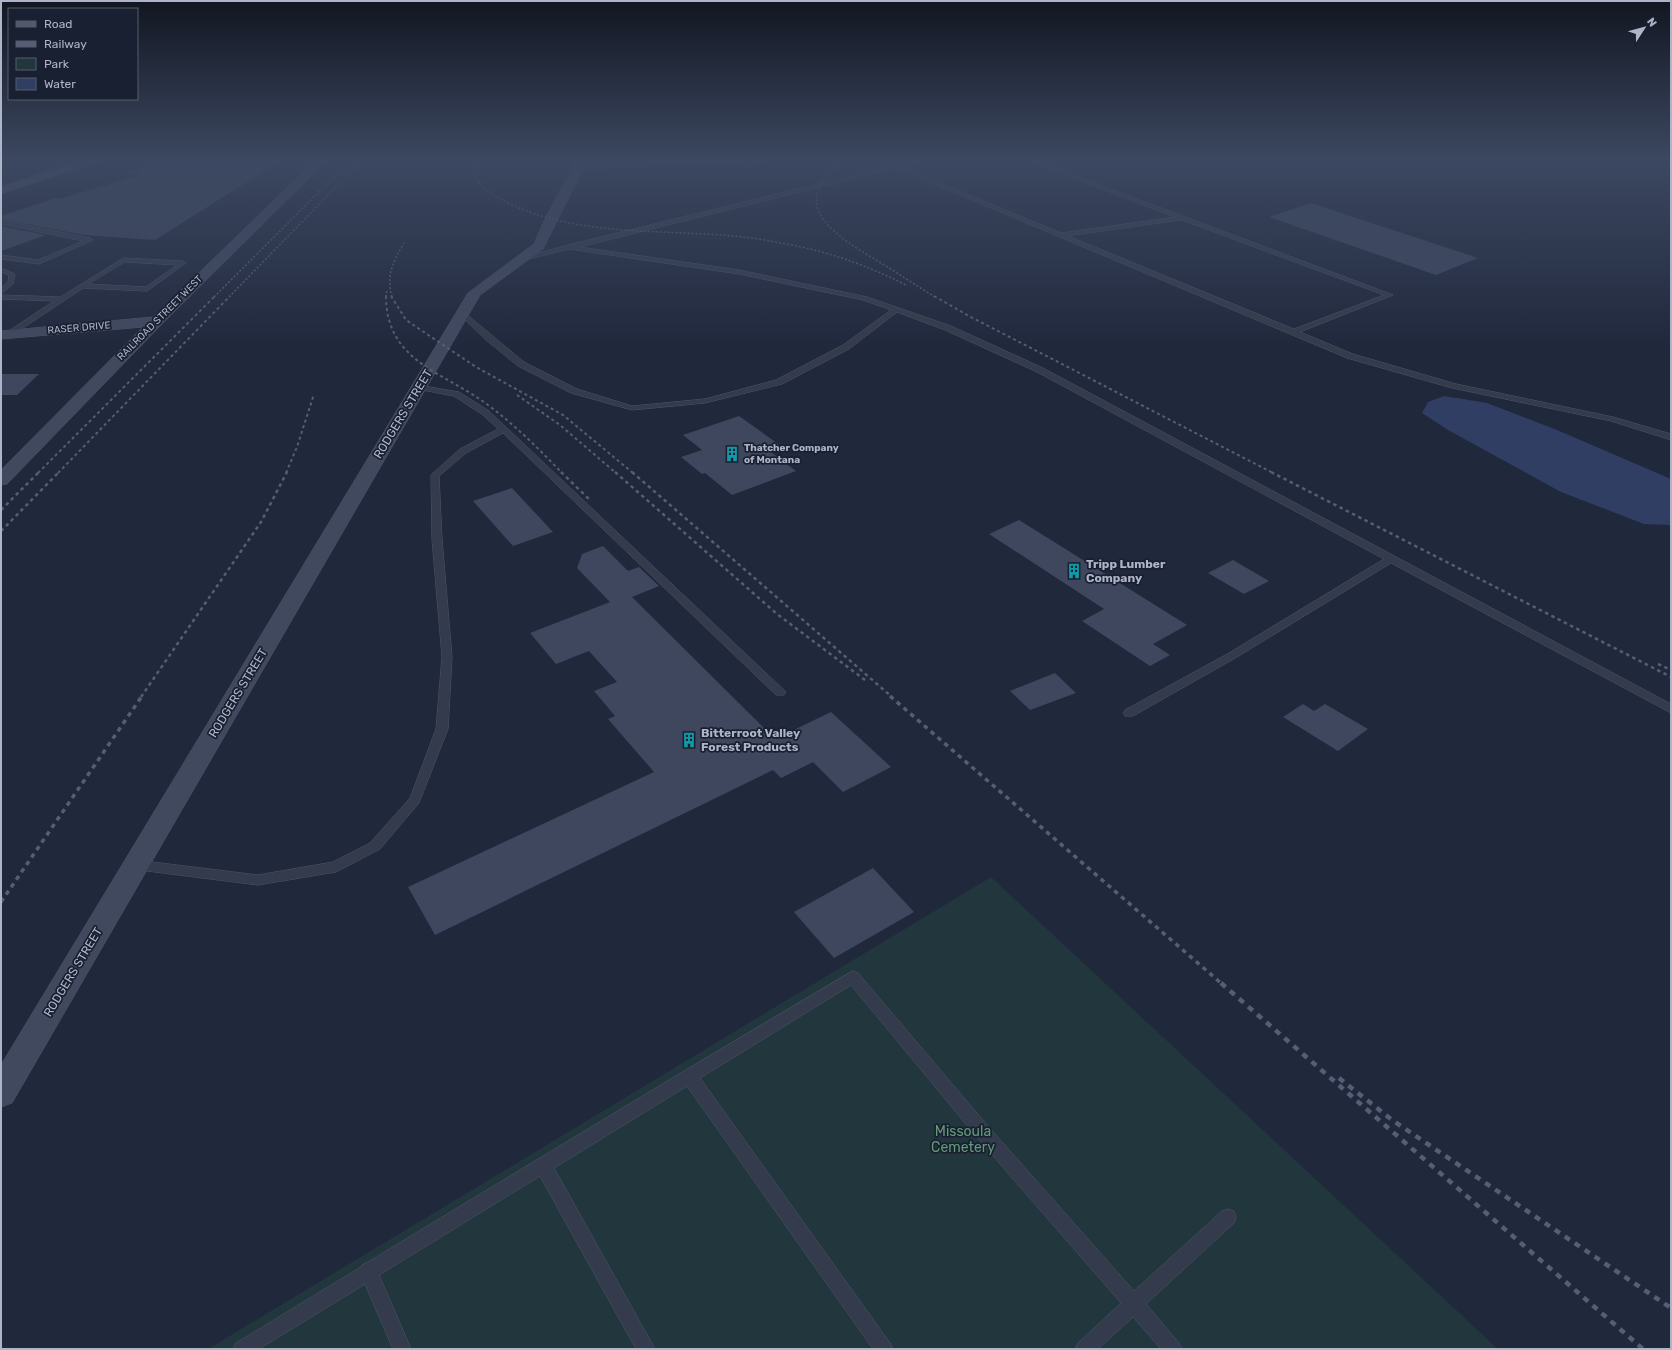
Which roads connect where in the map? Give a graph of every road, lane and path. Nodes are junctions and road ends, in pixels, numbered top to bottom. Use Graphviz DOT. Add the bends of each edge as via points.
graph roads {
  1 [pos="1,222"];
  2 [pos="258,222"];
  3 [pos="550,222"];
  4 [pos="670,222"];
  5 [pos="1029,222"];
  6 [pos="1154,222"];
  7 [pos="1193,222"];
  8 [pos="1061,235"];
  9 [pos="568,247"];
  10 [pos="1,257"];
  11 [pos="521,258"];
  12 [pos="1,270"];
  13 [pos="81,286"];
  14 [pos="1,292"];
  15 [pos="1,297"];
  16 [pos="61,299"];
  17 [pos="897,309"];
  18 [pos="463,314"];
  19 [pos="157,321"];
  20 [pos="1294,332"];
  21 [pos="4,334"];
  22 [pos="420,386"];
  23 [pos="503,430"];
  24 [pos="1671,437"];
  25 [pos="1,480"];
  26 [pos="1391,559"];
  27 [pos="780,692"];
  28 [pos="1671,709"];
  29 [pos="1129,713"];
  30 [pos="136,865"];
  31 [pos="689,1076"];
  32 [pos="1,1093"];
  33 [pos="544,1165"];
  34 [pos="1228,1217"];
  35 [pos="368,1271"];
  36 [pos="1134,1304"];
  37 [pos="242,1349"];
  38 [pos="402,1349"];
  39 [pos="646,1349"];
  40 [pos="884,1349"];
  41 [pos="1084,1349"];
  42 [pos="1173,1349"];
  1 -- 10 [label="lane" via="90,240 39,262"];
  2 -- 19 [label="street, RAILROAD STREET WEST"];
  3 -- 11 [label="street" via="539,246"];
  4 -- 9 [label="lane"];
  5 -- 8 [label="lane"];
  6 -- 8 [label="lane"];
  7 -- 20 [label="lane" via="1390,295"];
  8 -- 20 [label="lane"];
  9 -- 11 [label="lane"];
  9 -- 17 [label="lane" via="739,272 865,298"];
  11 -- 18 [label="street, RODGERS STREET" via="475,293"];
  12 -- 14 [label="lane" via="12,274 11,283"];
  13 -- 13 [label="lane" via="124,260 183,263 147,289"];
  13 -- 16 [label="lane"];
  15 -- 16 [label="lane"];
  16 -- 21 [label="lane"];
  17 -- 18 [label="lane" via="846,347 778,382 705,401 632,408 574,391 522,364"];
  17 -- 26 [label="lane" via="948,328 1040,370"];
  18 -- 22 [label="street, RODGERS STREET"];
  19 -- 21 [label="street, RASER DRIVE"];
  19 -- 25 [label="street, RAILROAD STREET WEST"];
  20 -- 24 [label="lane" via="1350,356 1455,386 1613,419"];
  22 -- 23 [label="lane" via="456,394 486,413"];
  22 -- 30 [label="street, RODGERS STREET"];
  23 -- 27 [label="lane"];
  23 -- 30 [label="lane" via="463,451 435,475 437,539 447,657 442,729 415,800 375,846 336,867 258,880"];
  26 -- 28 [label="lane"];
  26 -- 29 [label="lane" via="1233,655"];
  30 -- 32 [label="street, RODGERS STREET"];
  31 -- 33 [label="lane"];
  31 -- 36 [label="lane" via="853,977 981,1130"];
  31 -- 40 [label="lane"];
  33 -- 35 [label="lane"];
  33 -- 39 [label="lane"];
  34 -- 36 [label="lane"];
  35 -- 37 [label="lane"];
  35 -- 38 [label="lane"];
  36 -- 41 [label="lane"];
  36 -- 42 [label="lane"];
}
